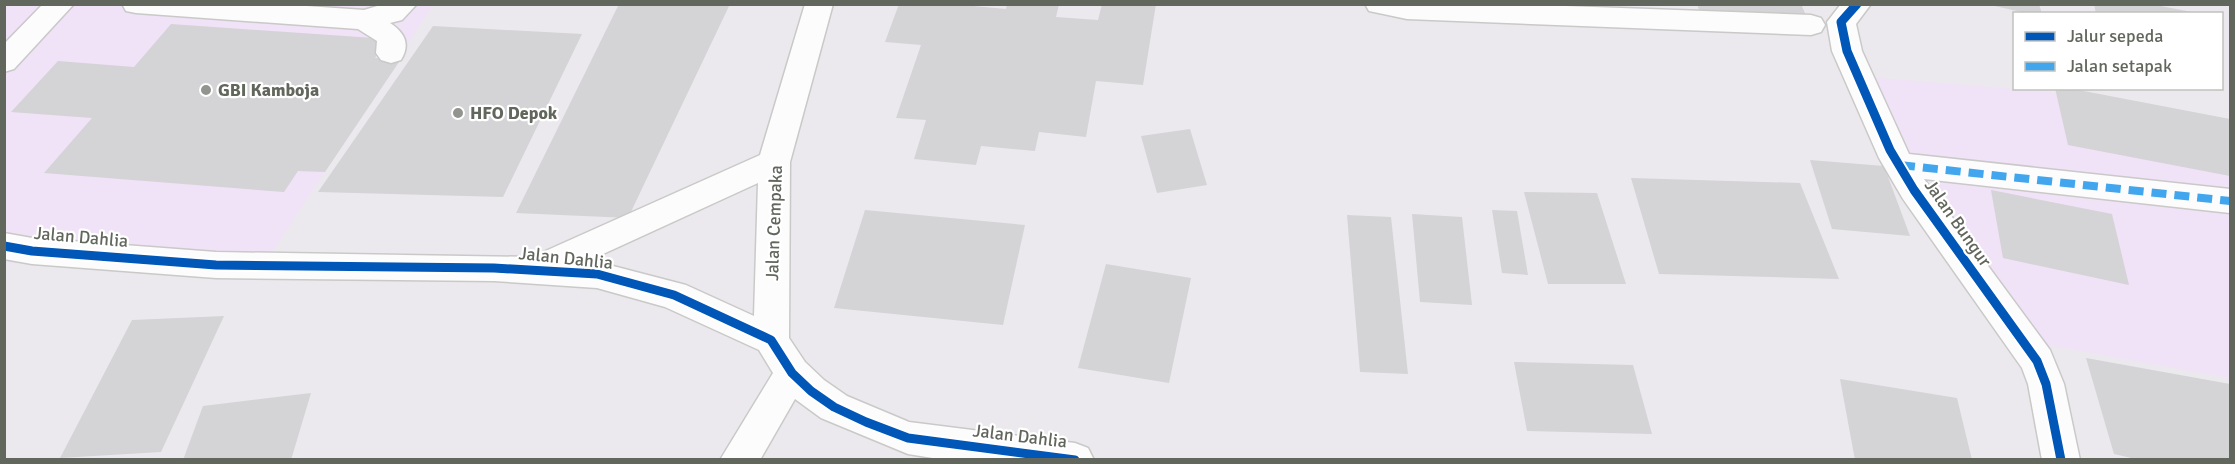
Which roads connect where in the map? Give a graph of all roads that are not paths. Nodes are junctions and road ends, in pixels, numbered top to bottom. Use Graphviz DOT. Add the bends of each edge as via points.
graph roads {
  1 [pos="60,4"];
  2 [pos="403,4"];
  3 [pos="819,4"];
  4 [pos="1379,4"];
  5 [pos="1857,4"];
  6 [pos="148,5"];
  7 [pos="364,21"];
  8 [pos="1810,25"];
  9 [pos="391,53"];
  10 [pos="4,62"];
  11 [pos="774,162"];
  12 [pos="1900,165"];
  13 [pos="2230,201"];
  14 [pos="4,246"];
  15 [pos="538,269"];
  16 [pos="771,340"];
  17 [pos="792,373"];
  18 [pos="906,449"];
  19 [pos="739,459"];
  20 [pos="1075,459"];
  21 [pos="2061,459"];
  1 -- 10 [label="street"];
  2 -- 7 [label="street" via="392,13"];
  3 -- 11 [label="street, Jalan Cempaka"];
  4 -- 8 [label="street" via="1407,10"];
  5 -- 12 [label="street, Jalan Bungur" via="1841,22 1846,51"];
  6 -- 7 [label="street"];
  7 -- 9 [label="street" via="391,38"];
  11 -- 15 [label="street"];
  11 -- 16 [label="street, Jalan Cempaka"];
  12 -- 13 [label="street"];
  12 -- 21 [label="street, Jalan Bungur" via="2037,361 2046,384"];
  14 -- 15 [label="street, Jalan Dahlia" via="216,265"];
  15 -- 16 [label="street, Jalan Dahlia" via="597,274 674,295"];
  16 -- 17 [label="street, Jalan Dahlia"];
  17 -- 18 [label="street, Jalan Dahlia" via="811,392"];
  17 -- 19 [label="street"];
  18 -- 20 [label="street, Jalan Dahlia"];
}
